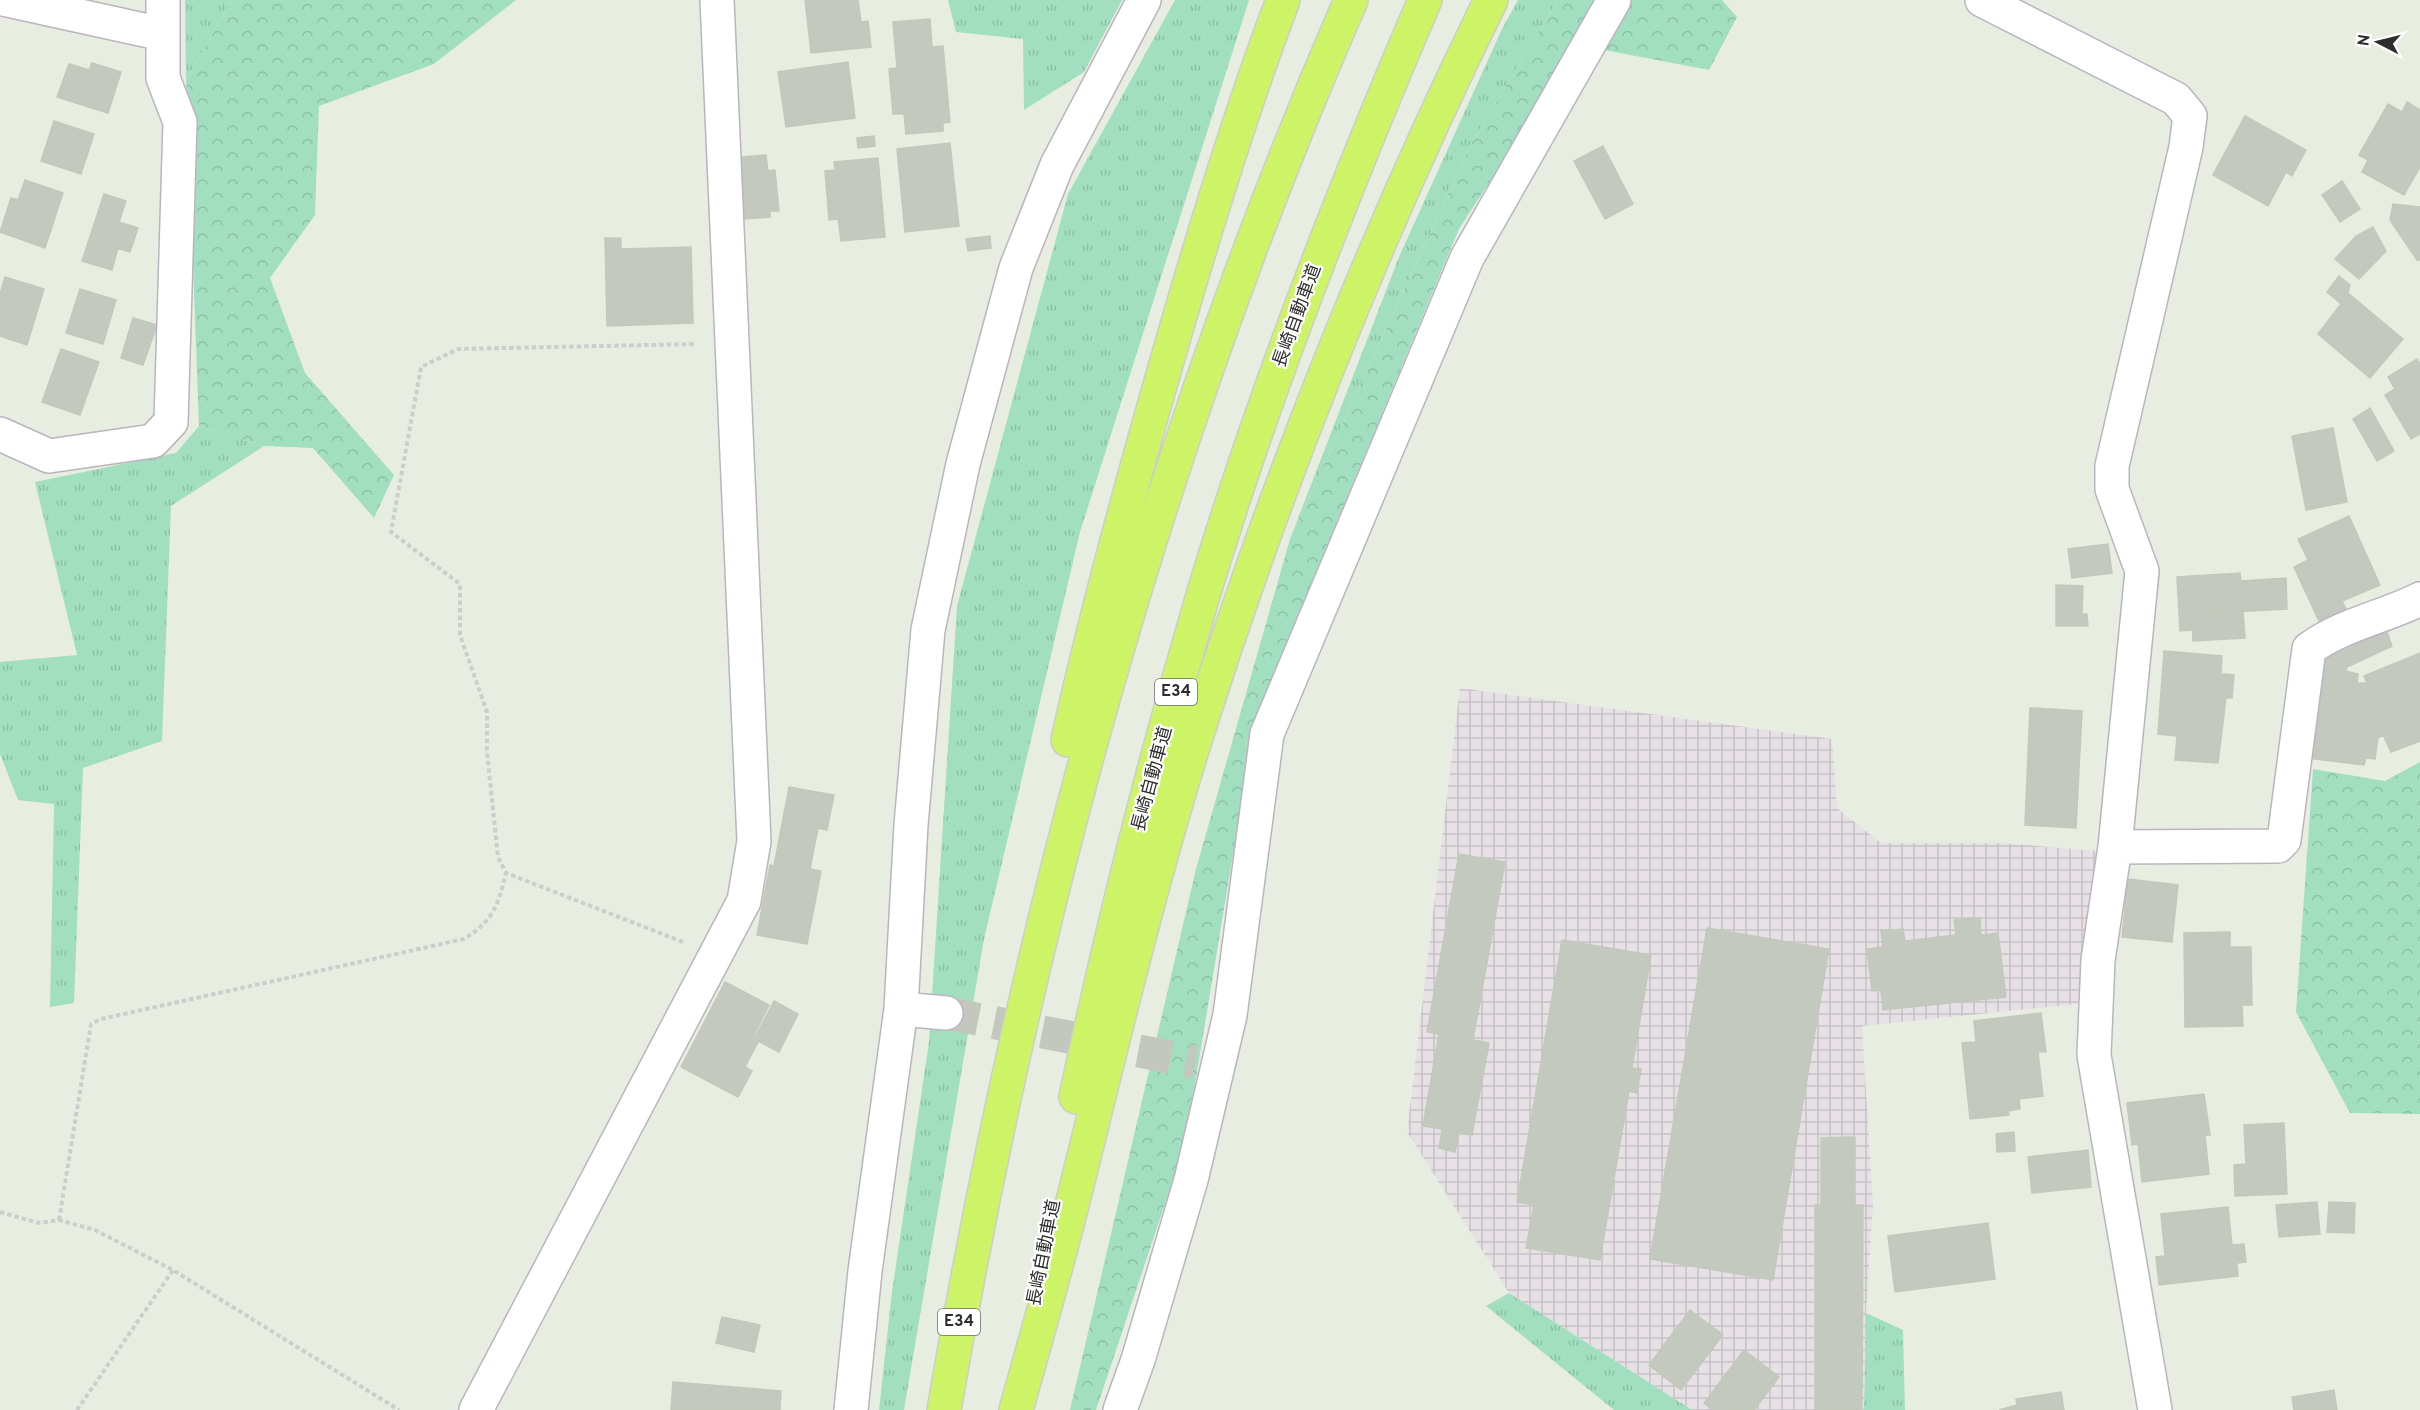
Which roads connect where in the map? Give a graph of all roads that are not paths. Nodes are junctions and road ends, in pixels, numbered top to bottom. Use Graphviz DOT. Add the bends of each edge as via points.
graph roads {
  1 [pos="7,0"];
  2 [pos="163,0"];
  3 [pos="717,0"];
  4 [pos="1144,0"];
  5 [pos="1283,0"];
  6 [pos="1351,0"];
  7 [pos="1425,0"];
  8 [pos="1491,0"];
  9 [pos="1614,0"];
  10 [pos="1982,0"];
  11 [pos="162,34"];
  12 [pos="0,434"];
  13 [pos="2420,600"];
  14 [pos="2115,847"];
  15 [pos="901,1009"];
  16 [pos="946,1013"];
  17 [pos="974,1234"];
  18 [pos="476,1410"];
  19 [pos="851,1410"];
  20 [pos="944,1410"];
  21 [pos="1015,1410"];
  22 [pos="1120,1410"];
  23 [pos="2155,1410"];
  1 -- 11 [label="street"];
  2 -- 11 [label="street"];
  3 -- 18 [label="street" via="754,841 744,901"];
  4 -- 15 [label="street" via="1057,165 1016,268 963,464 928,630"];
  5 -- 17 [label="highway" via="1204,230 1110,567 1032,908"];
  6 -- 17 [label="highway, E34" via="1258,228 1195,399 1139,570 1048,905"];
  7 -- 21 [label="highway, 長崎自動車道 / E34" via="1321,254 1205,590 1114,929 1076,1094"];
  8 -- 21 [label="highway" via="1368,267 1295,450 1244,593 1152,889 1074,1198"];
  9 -- 22 [label="street" via="1467,258 1267,734 1230,1015 1207,1064 1191,1180"];
  10 -- 14 [label="street" via="2176,99 2190,116 2112,466 2112,489 2142,571"];
  11 -- 12 [label="street" via="163,78 180,122 171,422 153,441 49,456"];
  13 -- 14 [label="street" via="2325,637 2309,649 2284,840 2278,846"];
  14 -- 23 [label="street" via="2098,960 2094,1055"];
  15 -- 16 [label="street"];
  15 -- 19 [label="street" via="865,1271"];
  17 -- 20 [label="highway, E34"];
}
